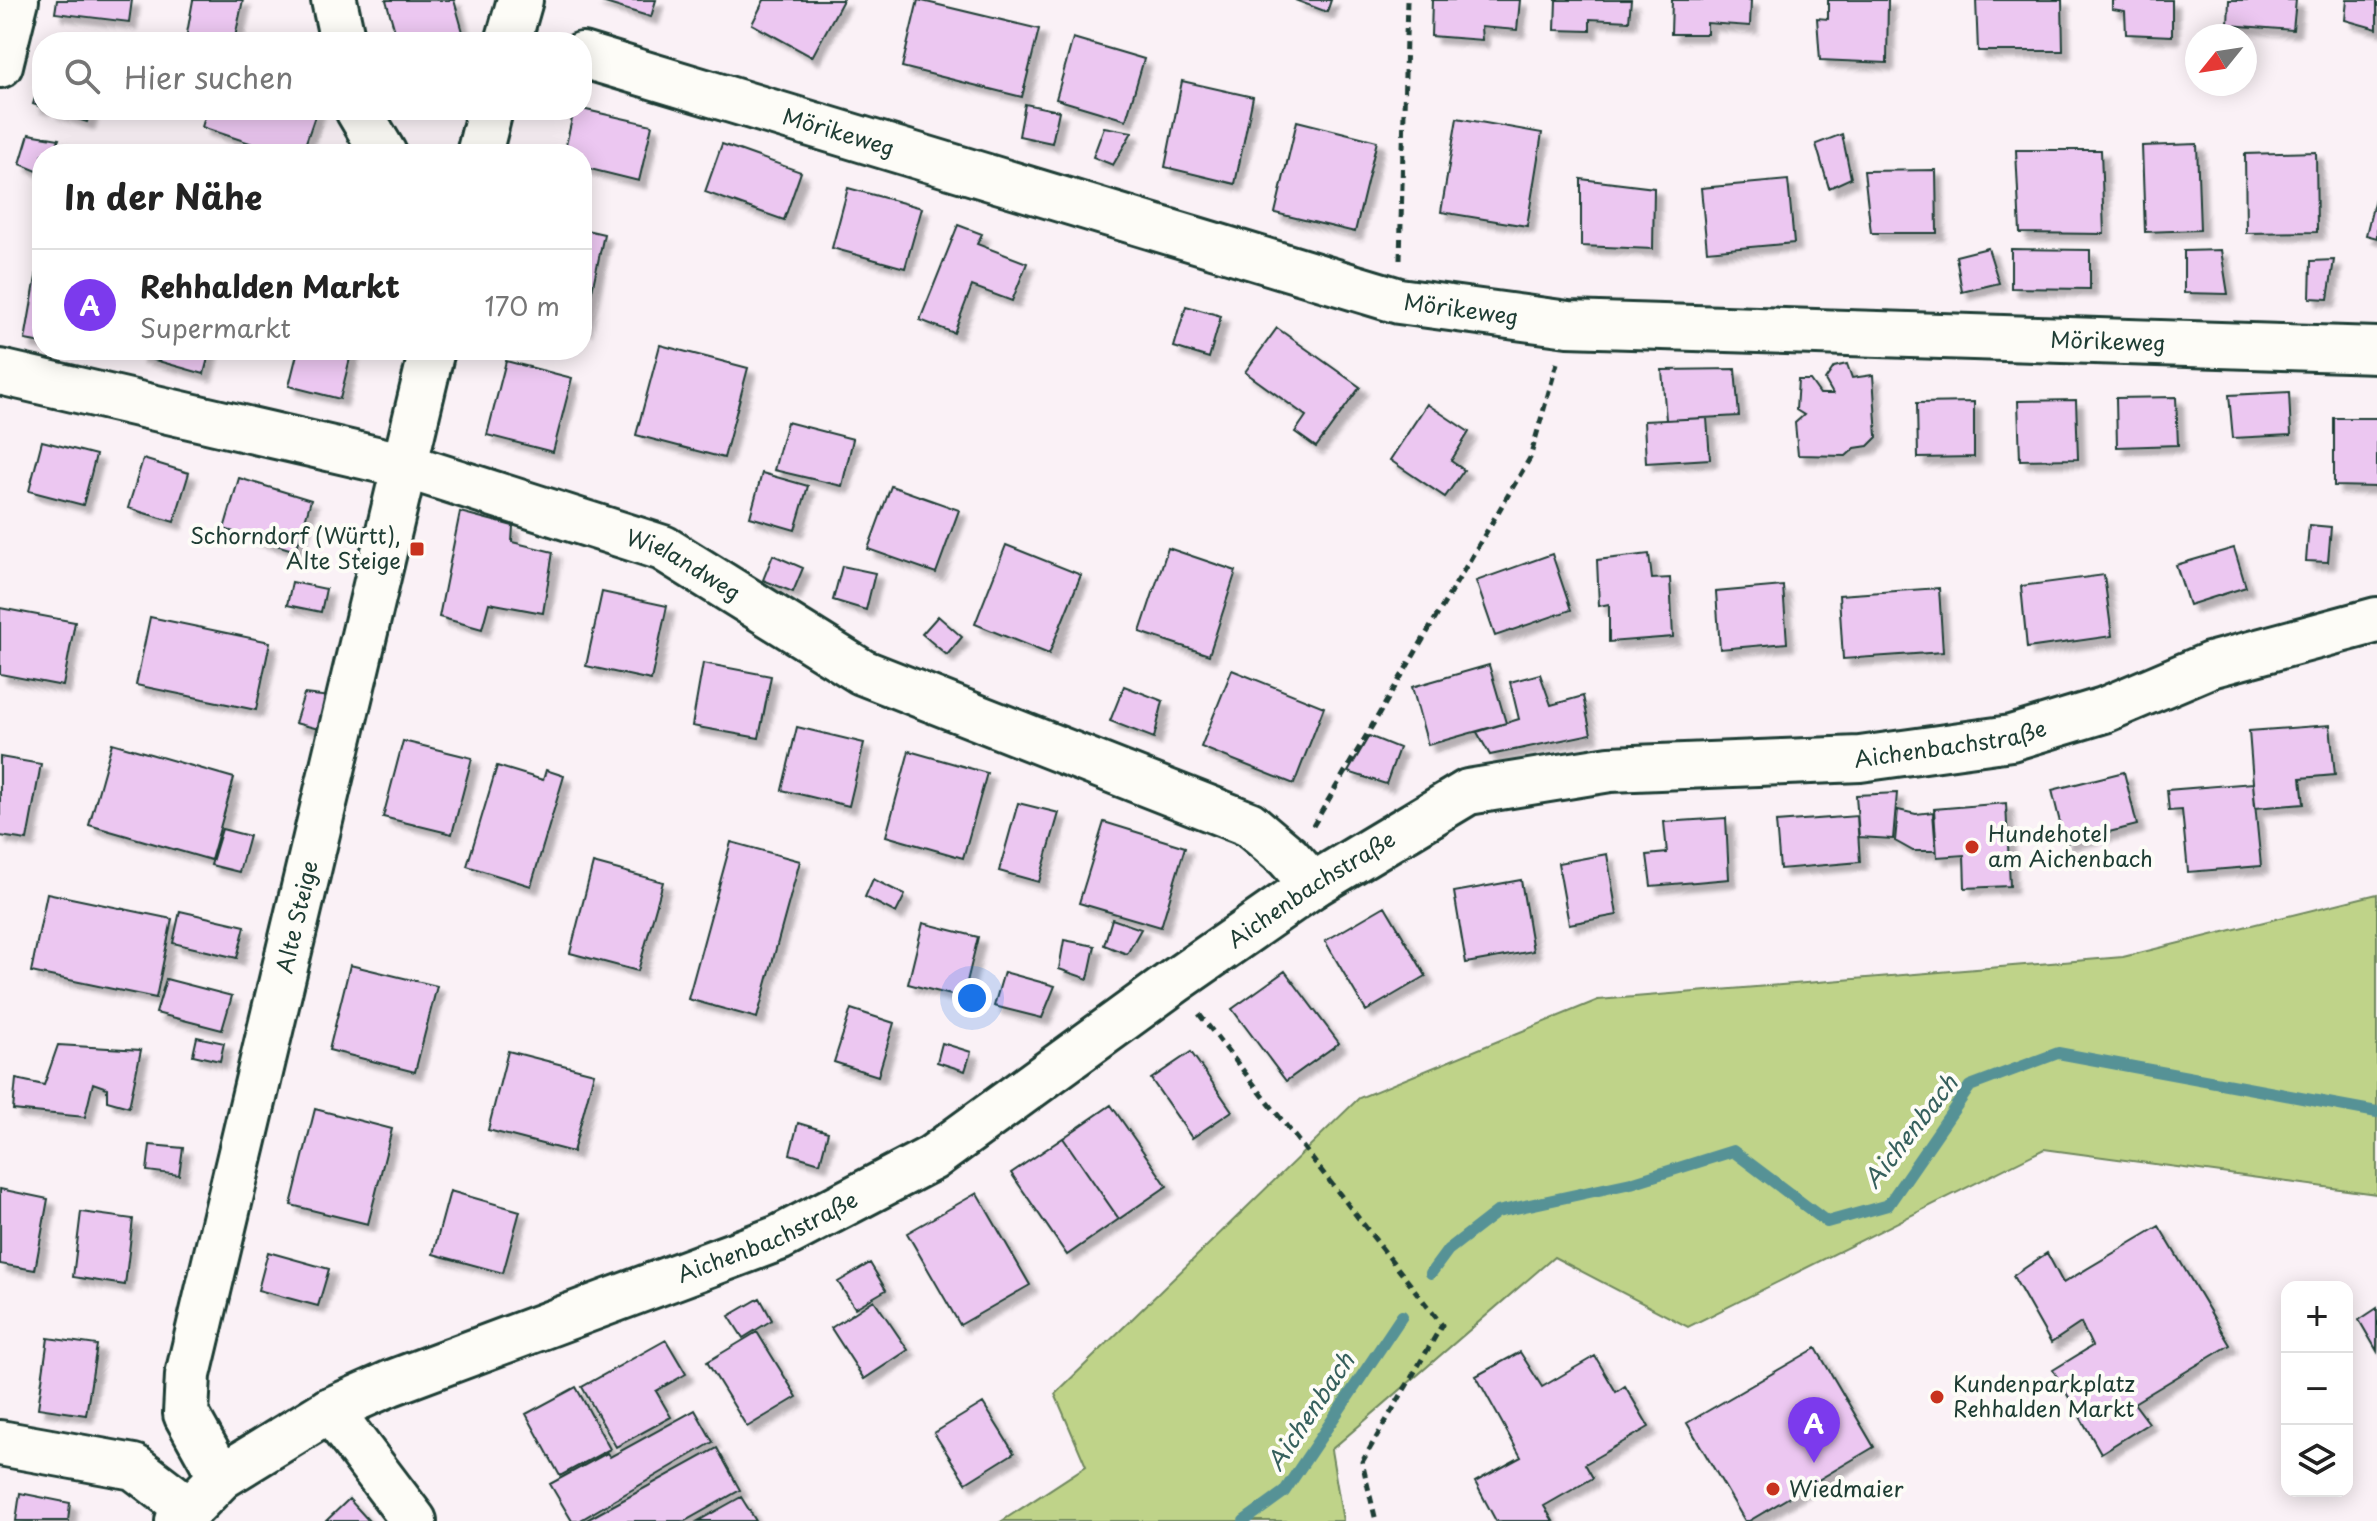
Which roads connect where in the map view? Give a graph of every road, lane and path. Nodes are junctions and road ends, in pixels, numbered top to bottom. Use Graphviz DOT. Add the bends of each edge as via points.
graph roads {
  1 [pos="16,0"];
  2 [pos="334,0"];
  3 [pos="1407,0"];
  4 [pos="341,32"];
  5 [pos="592,58"];
  6 [pos="0,65"];
  7 [pos="364,120"];
  8 [pos="488,120"];
  9 [pos="378,144"];
  10 [pos="482,144"];
  11 [pos="1399,301"];
  12 [pos="1568,324"];
  13 [pos="2377,350"];
  14 [pos="430,360"];
  15 [pos="0,372"];
  16 [pos="406,466"];
  17 [pos="2377,620"];
  18 [pos="1300,871"];
  19 [pos="1175,981"];
  20 [pos="330,1410"];
  21 [pos="0,1443"];
  22 [pos="221,1477"];
  23 [pos="184,1515"];
  24 [pos="414,1521"];
  25 [pos="1376,1521"];
  1 -- 6 [label="street"];
  2 -- 4 [label="street"];
  3 -- 11 [label="path"];
  5 -- 11 [label="street, Mörikeweg"];
  7 -- 9 [label="street"];
  8 -- 10 [label="street"];
  11 -- 12 [label="street, Mörikeweg"];
  12 -- 13 [label="street, Mörikeweg"];
  12 -- 18 [label="path" via="1530,458 1312,826"];
  14 -- 16 [label="street, Alte Steige"];
  15 -- 16 [label="street, Wielandweg"];
  16 -- 18 [label="street, Wielandweg" via="663,548 862,672 1249,824"];
  16 -- 22 [label="street, Alte Steige" via="188,1375 186,1414"];
  17 -- 18 [label="street, Aichenbachstraße" via="2210,665 2104,710 2011,738 1860,759 1610,769 1468,792"];
  18 -- 19 [label="street, Aichenbachstraße"];
  19 -- 20 [label="street, Aichenbachstraße" via="932,1158 779,1238"];
  19 -- 25 [label="path" via="1442,1325 1362,1462"];
  20 -- 22 [label="street, Aichenbachstraße"];
  20 -- 24 [label="street"];
  21 -- 23 [label="street" via="134,1467"];
  22 -- 23 [label="street, Aichenbachstraße"];
}
